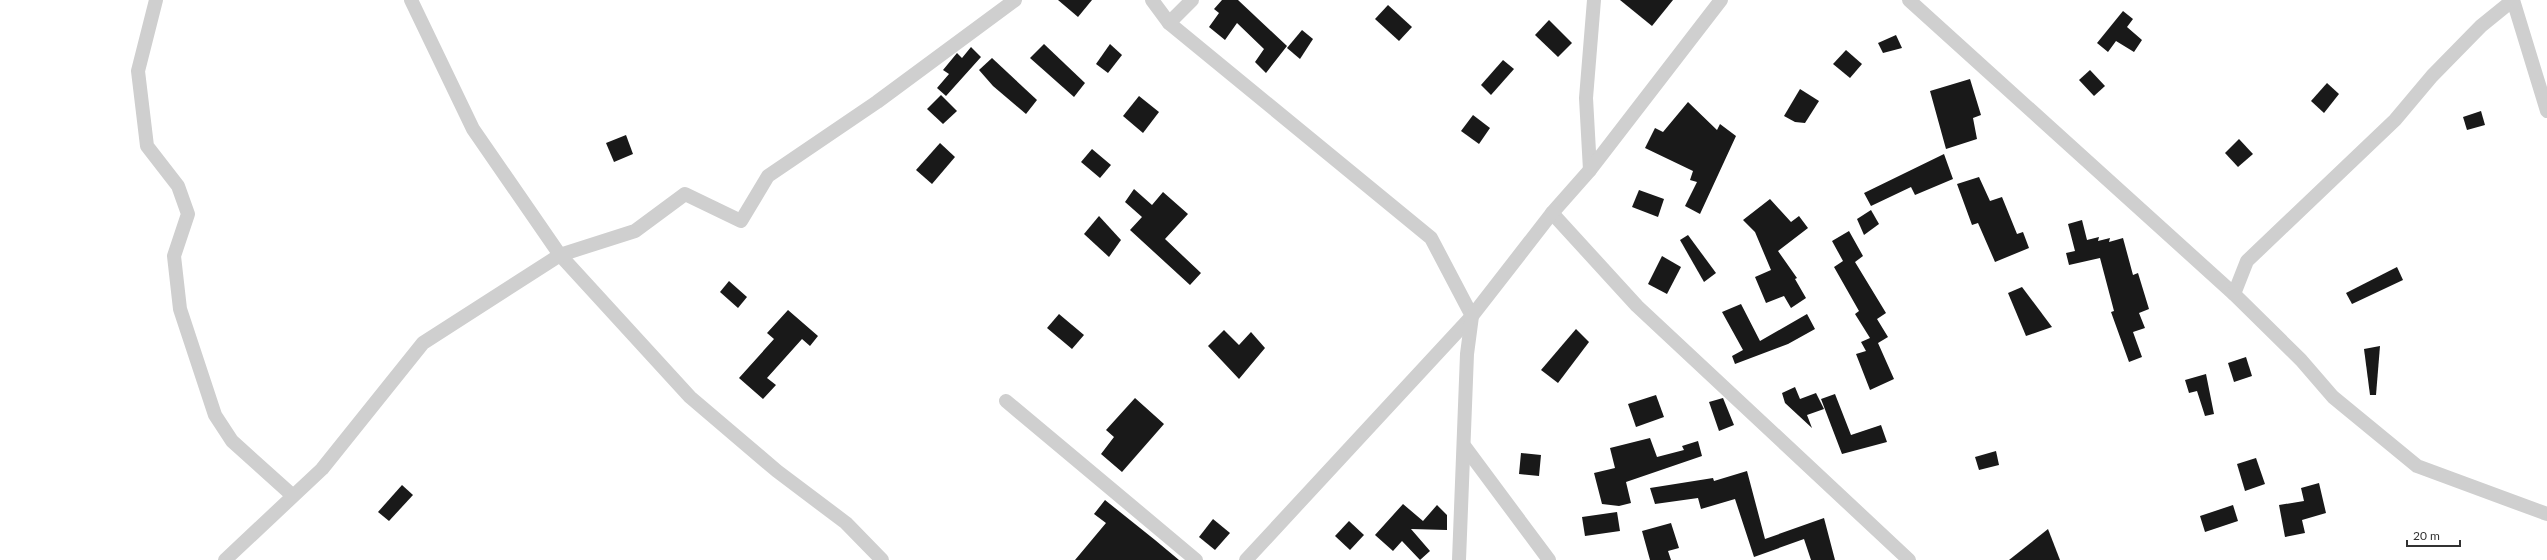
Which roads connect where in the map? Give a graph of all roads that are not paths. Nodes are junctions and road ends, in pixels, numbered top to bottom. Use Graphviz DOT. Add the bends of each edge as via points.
graph roads {
  1 [pos="156,0"];
  2 [pos="411,0"];
  3 [pos="1016,0"];
  4 [pos="1152,0"];
  5 [pos="1192,0"];
  6 [pos="1594,0"];
  7 [pos="1721,0"];
  8 [pos="1909,0"];
  9 [pos="1169,22"];
  10 [pos="2547,110"];
  11 [pos="1590,170"];
  12 [pos="1552,213"];
  13 [pos="560,256"];
  14 [pos="2234,294"];
  15 [pos="1472,316"];
  16 [pos="1006,402"];
  17 [pos="1465,447"];
  18 [pos="292,495"];
  19 [pos="2547,514"];
  20 [pos="225,560"];
  21 [pos="882,560"];
  22 [pos="1196,560"];
  23 [pos="1246,560"];
  24 [pos="1458,560"];
  25 [pos="1549,560"];
  26 [pos="1909,560"];
  1 -- 18 [label="street" via="138,71 147,146 178,186 188,214 174,256 180,309 215,415 232,441"];
  2 -- 13 [label="street" via="473,129"];
  3 -- 13 [label="street" via="877,102 768,176 741,221 685,194 635,231"];
  4 -- 9 [label="street"];
  5 -- 9 [label="street"];
  6 -- 11 [label="street" via="1586,98"];
  7 -- 11 [label="street"];
  8 -- 14 [label="street"];
  9 -- 15 [label="street" via="1431,238"];
  10 -- 14 [label="street" via="2513,0 2481,26 2432,76 2395,120 2247,261"];
  11 -- 12 [label="street"];
  12 -- 15 [label="street"];
  12 -- 26 [label="street" via="1637,306"];
  13 -- 18 [label="street" via="423,343 322,469"];
  13 -- 21 [label="street" via="690,397 777,472 846,523"];
  14 -- 19 [label="street" via="2301,360 2333,397 2417,466"];
  15 -- 17 [label="street" via="1467,354"];
  15 -- 23 [label="street"];
  16 -- 22 [label="street"];
  17 -- 24 [label="street"];
  17 -- 25 [label="street"];
  18 -- 20 [label="street"];
}
